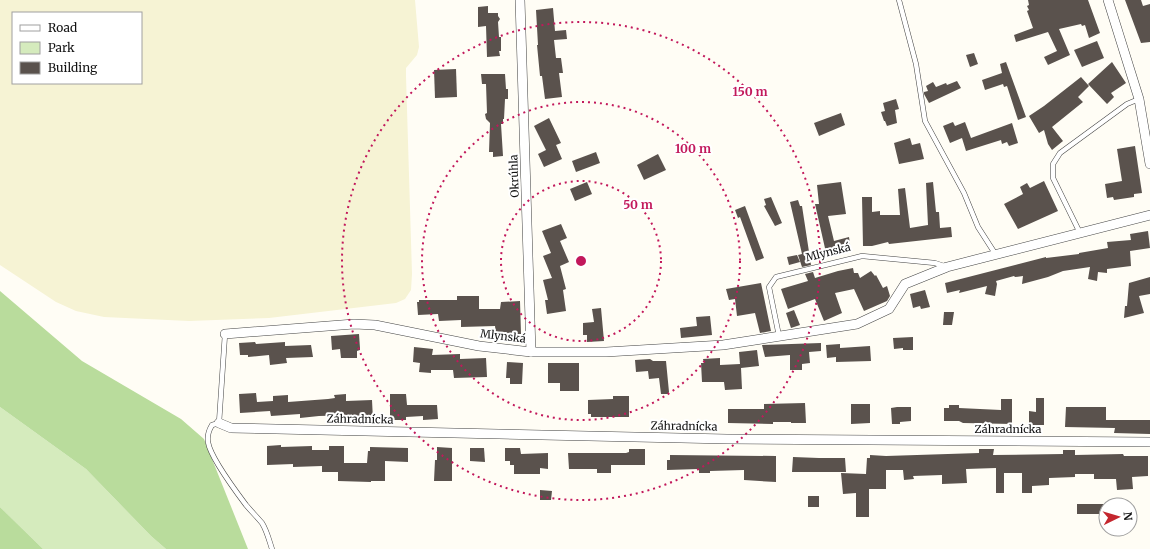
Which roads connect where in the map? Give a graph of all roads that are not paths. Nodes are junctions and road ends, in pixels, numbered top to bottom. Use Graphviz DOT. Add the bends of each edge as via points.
graph roads {
  1 [pos="520,0"];
  2 [pos="899,0"];
  3 [pos="1108,0"];
  4 [pos="1139,99"];
  5 [pos="1148,143"];
  6 [pos="1150,164"];
  7 [pos="1150,215"];
  8 [pos="1080,233"];
  9 [pos="996,255"];
  10 [pos="947,267"];
  11 [pos="225,334"];
  12 [pos="779,336"];
  13 [pos="531,352"];
  14 [pos="219,423"];
  15 [pos="1150,442"];
  16 [pos="272,549"];
  1 -- 13 [label="street, Okrúhla"];
  2 -- 9 [label="lane" via="916,64 925,121 964,193 978,227"];
  3 -- 4 [label="street"];
  4 -- 5 [label="street"];
  4 -- 8 [label="lane" via="1127,104 1060,152 1053,164 1053,178"];
  5 -- 6 [label="street"];
  7 -- 8 [label="street, Mlynská"];
  8 -- 9 [label="street, Mlynská"];
  9 -- 10 [label="street, Mlynská"];
  10 -- 12 [label="street, Mlynská" via="905,284 889,309 857,324"];
  10 -- 12 [label="lane, Mlynská" via="935,263 862,256 776,277 769,287"];
  11 -- 13 [label="street, Mlynská" via="354,324 375,325 478,346"];
  11 -- 14 [label="lane"];
  12 -- 13 [label="street, Mlynská" via="723,345 606,352"];
  14 -- 15 [label="street, Záhradnícka" via="231,428 727,439"];
  14 -- 16 [label="lane" via="212,425 208,433 212,454 262,524"];
}
